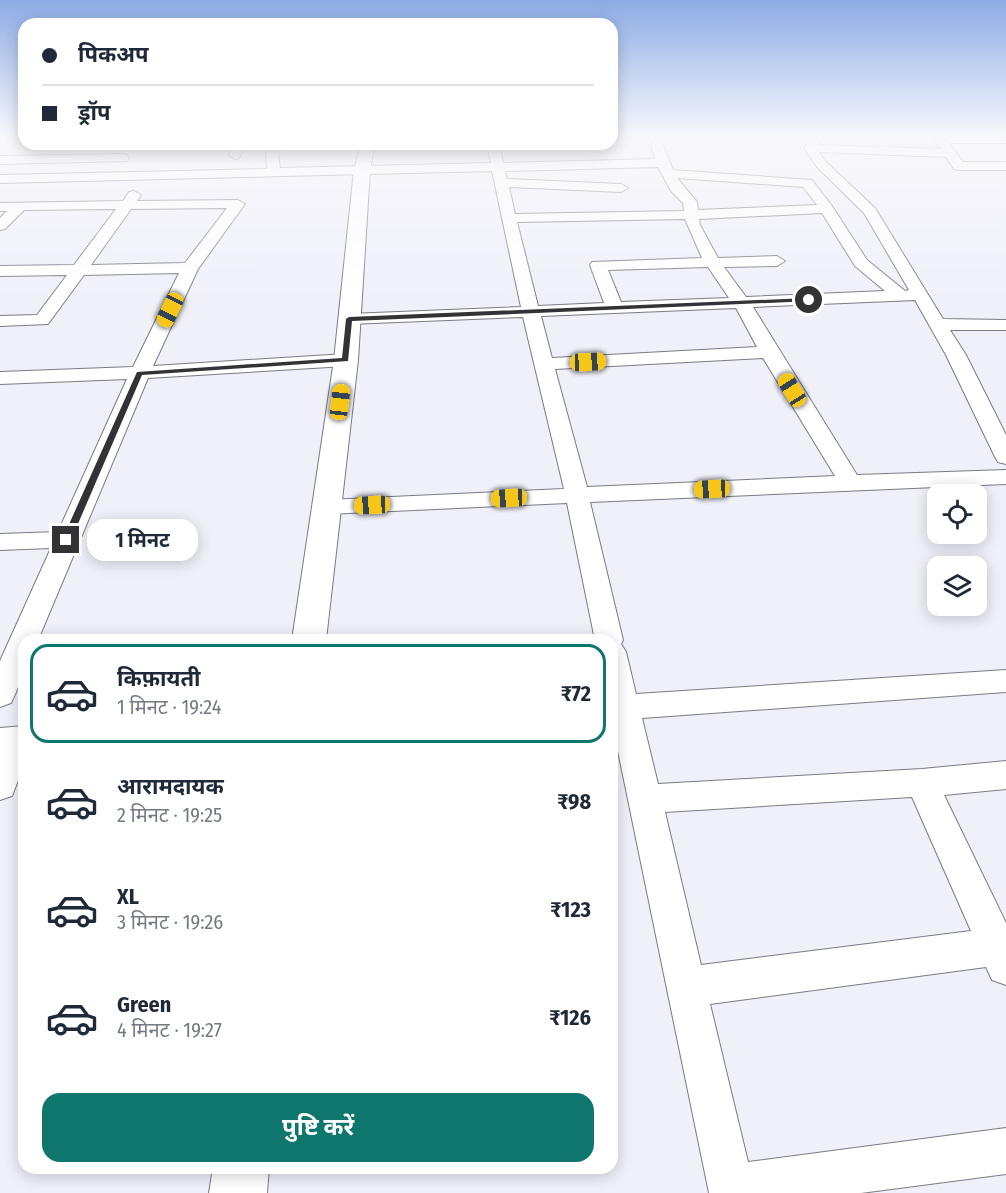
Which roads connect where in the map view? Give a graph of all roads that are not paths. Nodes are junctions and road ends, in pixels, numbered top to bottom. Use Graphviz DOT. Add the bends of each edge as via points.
graph roads {
  1 [pos="136,191"];
  2 [pos="360,191"];
  3 [pos="503,191"];
  4 [pos="560,191"];
  5 [pos="621,191"];
  6 [pos="679,191"];
  7 [pos="759,191"];
  8 [pos="813,191"];
  9 [pos="849,191"];
  10 [pos="20,206"];
  11 [pos="127,206"];
  12 [pos="0,207"];
  13 [pos="630,209"];
  14 [pos="827,209"];
  15 [pos="774,212"];
  16 [pos="736,213"];
  17 [pos="691,215"];
  18 [pos="509,218"];
  19 [pos="0,226"];
  20 [pos="746,228"];
  21 [pos="777,261"];
  22 [pos="712,262"];
  23 [pos="80,268"];
  24 [pos="190,268"];
  25 [pos="0,271"];
  26 [pos="920,295"];
  27 [pos="901,296"];
  28 [pos="741,302"];
  29 [pos="615,308"];
  30 [pos="530,311"];
  31 [pos="349,319"];
  32 [pos="0,321"];
  33 [pos="937,324"];
  34 [pos="1006,325"];
  35 [pos="769,352"];
  36 [pos="346,360"];
  37 [pos="543,364"];
  38 [pos="140,373"];
  39 [pos="0,378"];
  40 [pos="1006,457"];
  41 [pos="1006,477"];
  42 [pos="850,482"];
  43 [pos="577,495"];
  44 [pos="327,507"];
  45 [pos="66,540"];
  46 [pos="0,542"];
  47 [pos="26,634"];
  48 [pos="310,634"];
  49 [pos="608,634"];
  50 [pos="18,653"];
  51 [pos="618,680"];
  52 [pos="1006,681"];
  53 [pos="0,695"];
  54 [pos="624,707"];
  55 [pos="13,743"];
  56 [pos="1006,775"];
  57 [pos="922,783"];
  58 [pos="0,786"];
  59 [pos="644,799"];
  60 [pos="1001,957"];
  61 [pos="687,987"];
  62 [pos="1006,1151"];
  63 [pos="241,1174"];
  64 [pos="731,1190"];
  65 [pos="238,1193"];
  1 -- 11 [label="street"];
  2 -- 31 [label="street"];
  3 -- 18 [label="street"];
  4 -- 13 [label="street"];
  5 -- 13 [label="street"];
  6 -- 17 [label="street" via="690,202"];
  7 -- 15 [label="street"];
  8 -- 14 [label="street"];
  9 -- 26 [label="street" via="870,211"];
  10 -- 11 [label="street"];
  10 -- 12 [label="street"];
  10 -- 19 [label="street"];
  11 -- 23 [label="street"];
  11 -- 24 [label="street" via="238,204"];
  13 -- 17 [label="street"];
  13 -- 18 [label="street"];
  14 -- 15 [label="street"];
  14 -- 27 [label="street" via="861,263"];
  15 -- 16 [label="street"];
  16 -- 17 [label="street"];
  16 -- 20 [label="street"];
  17 -- 22 [label="street"];
  18 -- 30 [label="street"];
  21 -- 22 [label="street"];
  22 -- 28 [label="street"];
  22 -- 29 [label="street" via="598,265"];
  23 -- 24 [label="street"];
  23 -- 25 [label="street"];
  23 -- 32 [label="street" via="42,320"];
  24 -- 38 [label="street"];
  26 -- 27 [label="street"];
  26 -- 33 [label="street"];
  27 -- 28 [label="street"];
  28 -- 29 [label="street"];
  28 -- 35 [label="street"];
  29 -- 30 [label="street"];
  30 -- 31 [label="street"];
  30 -- 37 [label="street"];
  31 -- 36 [label="street"];
  33 -- 34 [label="street"];
  33 -- 40 [label="street"];
  35 -- 37 [label="street"];
  35 -- 42 [label="street"];
  36 -- 38 [label="street"];
  36 -- 44 [label="street"];
  37 -- 43 [label="street"];
  38 -- 39 [label="street"];
  38 -- 45 [label="street"];
  41 -- 42 [label="street"];
  42 -- 43 [label="street"];
  43 -- 44 [label="street"];
  43 -- 49 [label="street"];
  44 -- 48 [label="street"];
  45 -- 46 [label="street"];
  45 -- 47 [label="street"];
  50 -- 53 [label="street"];
  51 -- 54 [label="street"];
  52 -- 54 [label="street"];
  54 -- 59 [label="street"];
  55 -- 58 [label="street"];
  56 -- 57 [label="street"];
  57 -- 59 [label="street"];
  57 -- 60 [label="street"];
  59 -- 61 [label="street"];
  60 -- 61 [label="street"];
  61 -- 64 [label="street"];
  62 -- 64 [label="street"];
  63 -- 65 [label="street"];
}
